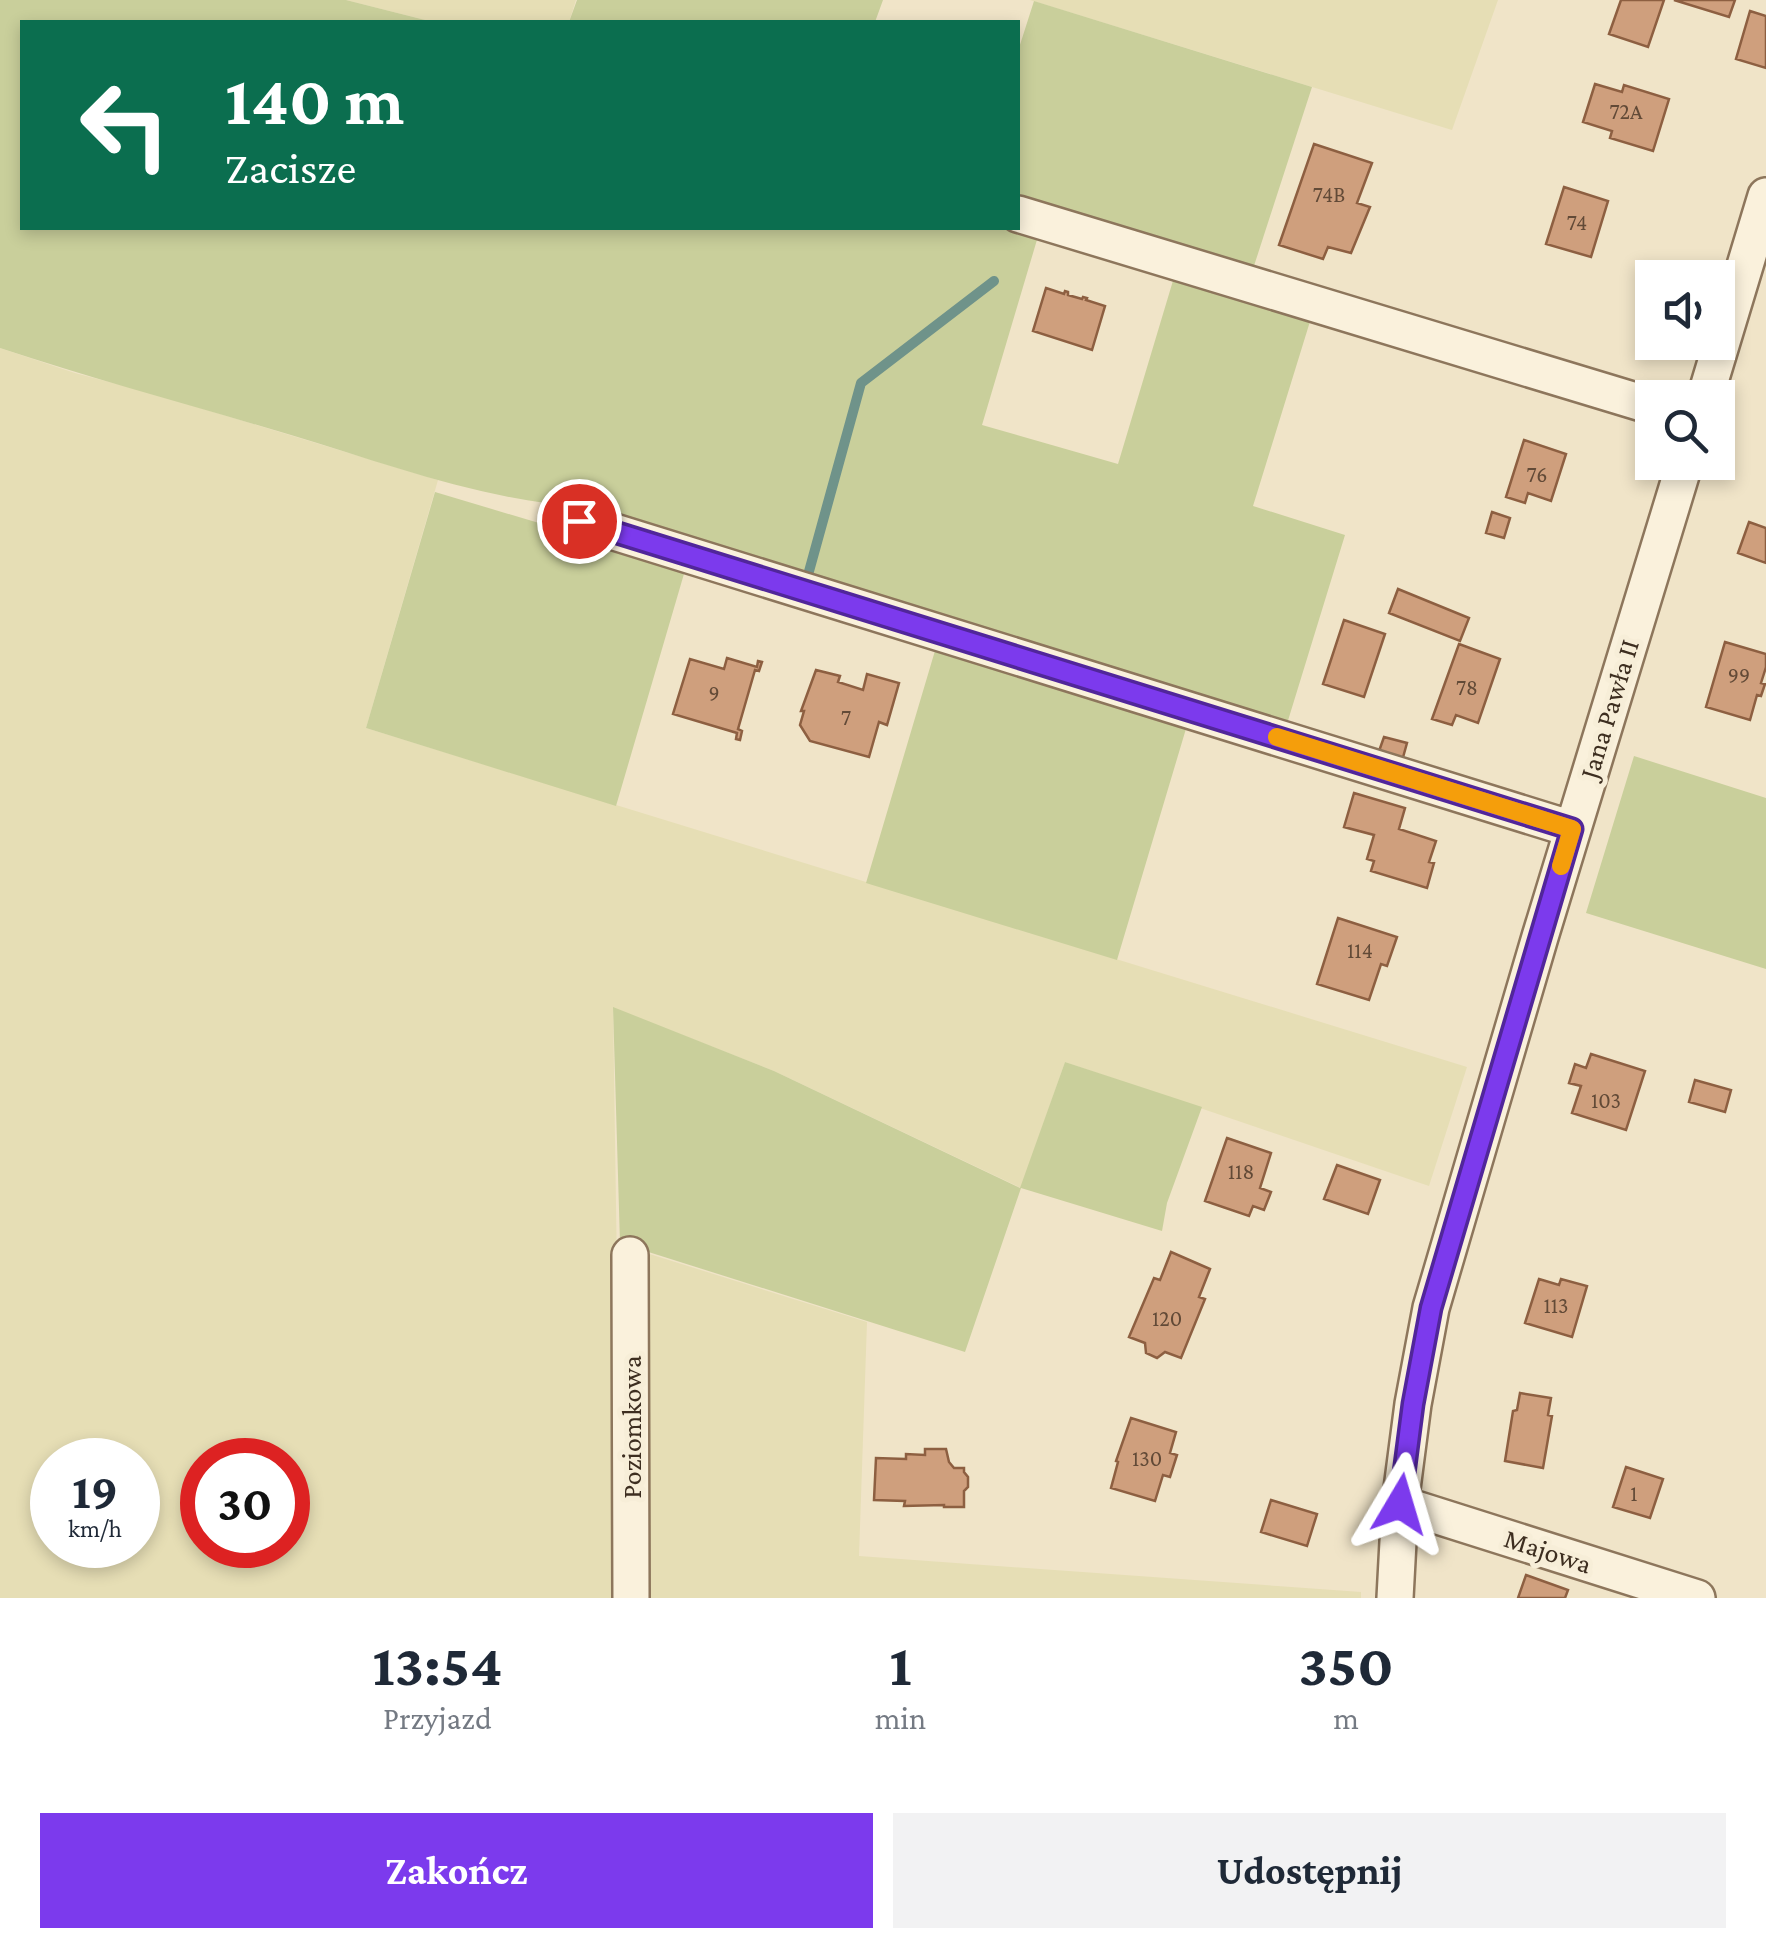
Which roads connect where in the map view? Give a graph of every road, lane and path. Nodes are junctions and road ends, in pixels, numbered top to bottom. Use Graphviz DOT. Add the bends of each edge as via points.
graph roads {
  1 [pos="1766,196"];
  2 [pos="1020,215"];
  3 [pos="1710,380"];
  4 [pos="1635,401"];
  5 [pos="1679,480"];
  6 [pos="579,521"];
  7 [pos="1572,829"];
  8 [pos="630,1256"];
  9 [pos="1400,1504"];
  10 [pos="631,1598"];
  11 [pos="1394,1598"];
  12 [pos="1697,1598"];
  1 -- 3 [label="street"];
  2 -- 4 [label="street"];
  5 -- 7 [label="street, Jana Pawła II"];
  6 -- 7 [label="street"];
  7 -- 9 [label="street, Jana Pawła II" via="1431,1308"];
  8 -- 10 [label="street, Poziomkowa"];
  9 -- 11 [label="street, Jana Pawła II"];
  9 -- 12 [label="street, Majowa"];
}
